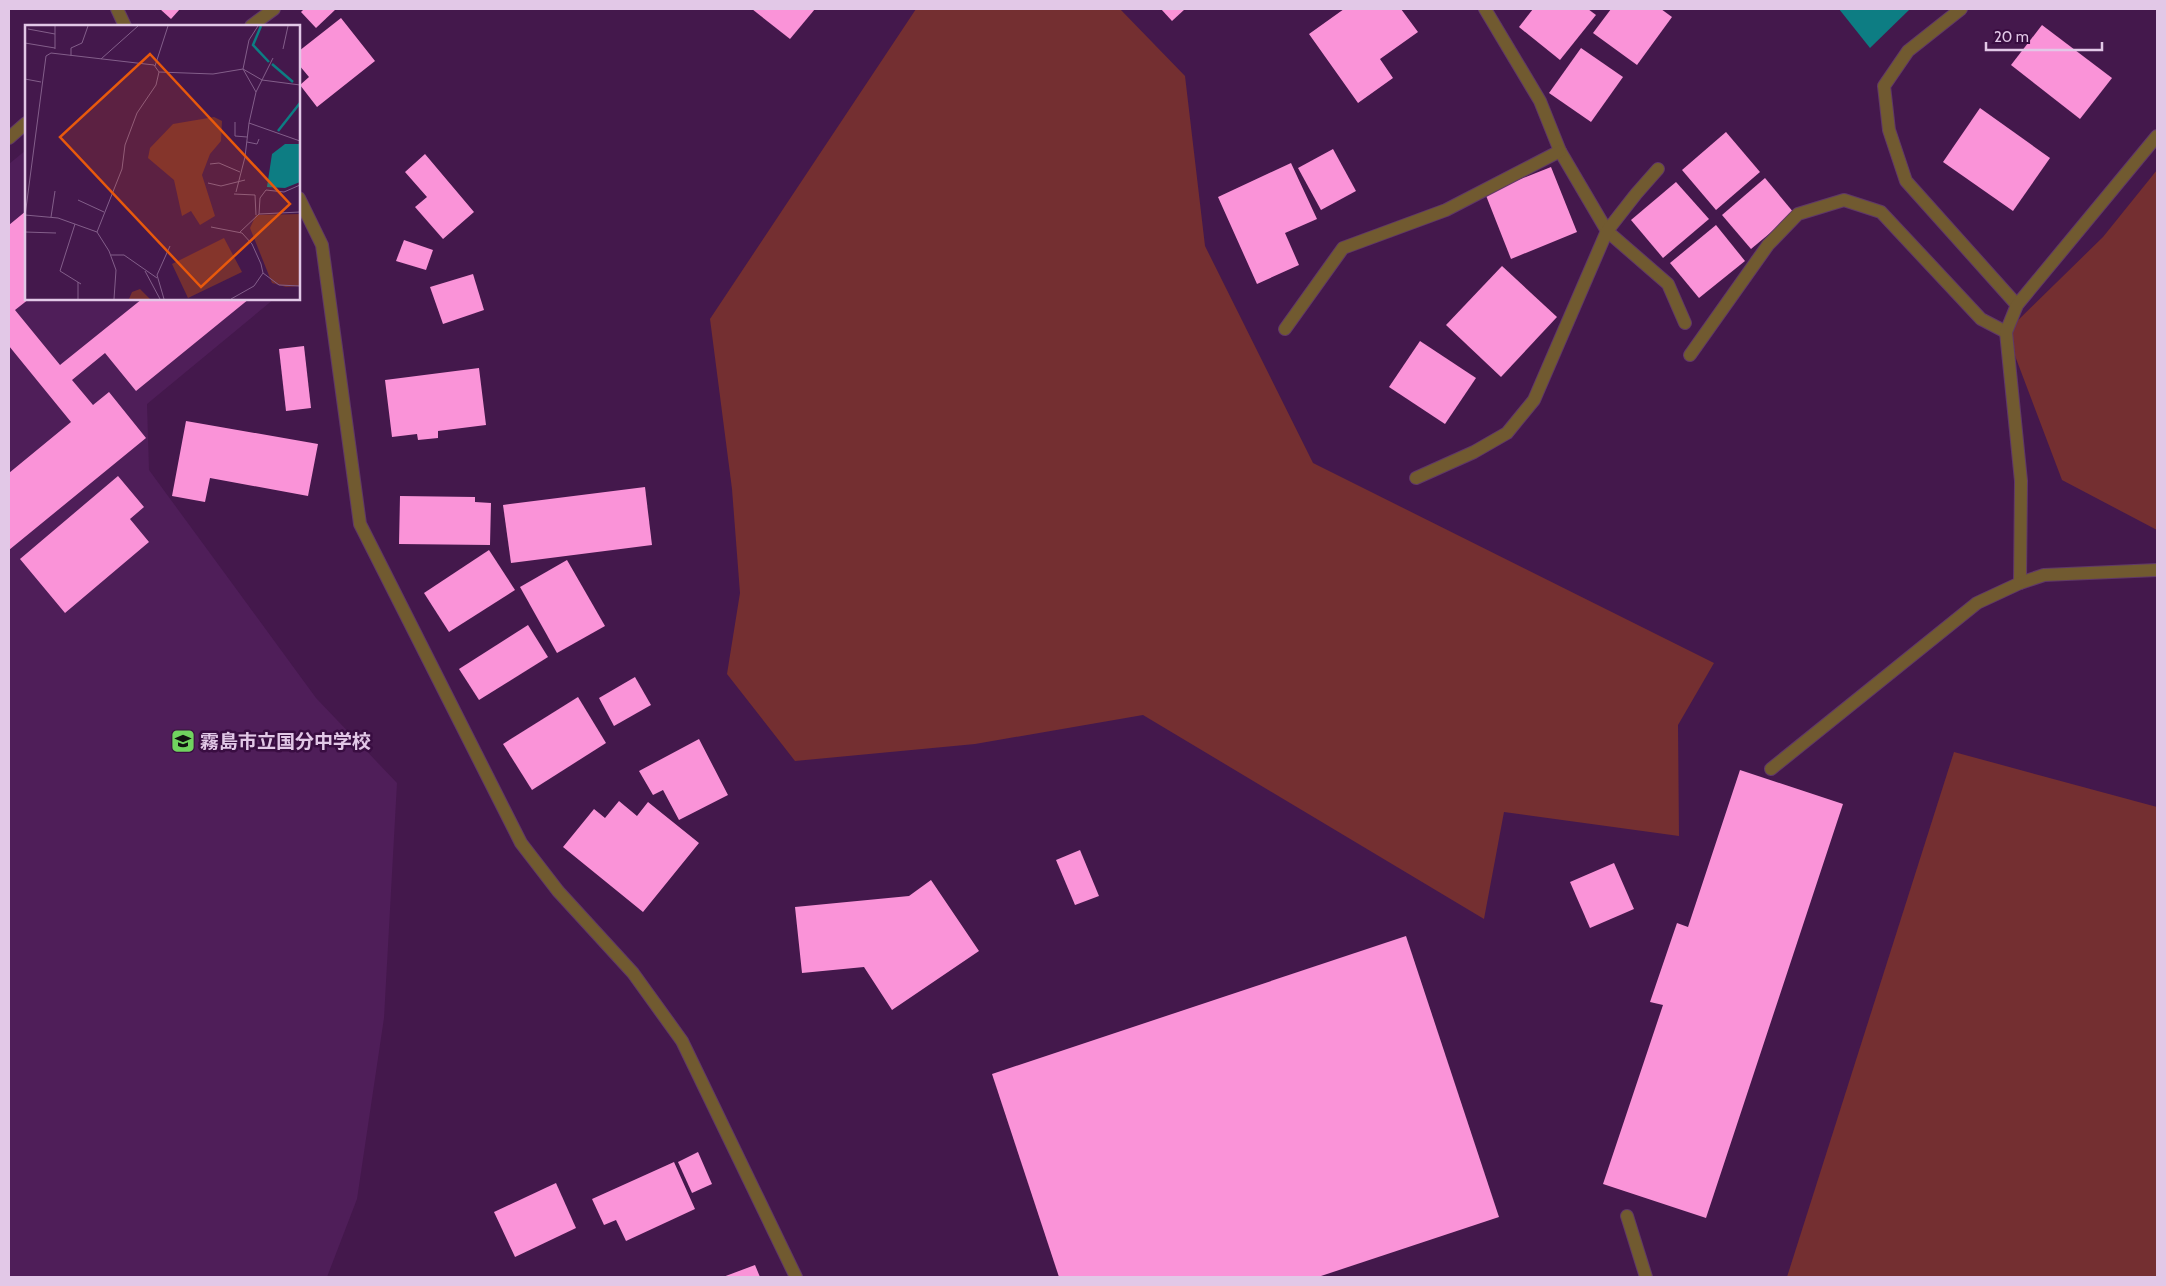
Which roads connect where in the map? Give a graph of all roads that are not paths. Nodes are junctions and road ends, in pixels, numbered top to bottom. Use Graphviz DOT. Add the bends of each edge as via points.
graph roads {
  1 [pos="117,9"];
  2 [pos="274,9"];
  3 [pos="1485,9"];
  4 [pos="1961,9"];
  5 [pos="125,25"];
  6 [pos="253,25"];
  7 [pos="25,124"];
  8 [pos="2157,136"];
  9 [pos="9,138"];
  10 [pos="1560,151"];
  11 [pos="1658,169"];
  12 [pos="300,200"];
  13 [pos="1607,231"];
  14 [pos="2017,305"];
  15 [pos="1685,323"];
  16 [pos="1285,329"];
  17 [pos="2006,332"];
  18 [pos="1690,355"];
  19 [pos="1416,478"];
  20 [pos="2157,570"];
  21 [pos="2020,582"];
  22 [pos="1772,769"];
  23 [pos="1627,1216"];
  24 [pos="796,1277"];
  25 [pos="1646,1277"];
  1 -- 5 [label="street"];
  2 -- 6 [label="street"];
  3 -- 10 [label="street" via="1540,101"];
  4 -- 14 [label="street" via="1908,50 1884,86 1889,130 1906,180"];
  7 -- 9 [label="street"];
  8 -- 14 [label="street"];
  10 -- 13 [label="street"];
  10 -- 16 [label="street" via="1446,210 1343,248"];
  11 -- 13 [label="street"];
  12 -- 24 [label="street" via="322,245 360,524 521,843 558,891 633,973 682,1042"];
  13 -- 15 [label="street" via="1668,284"];
  13 -- 19 [label="street" via="1534,400 1507,433"];
  14 -- 17 [label="street"];
  17 -- 18 [label="street" via="1981,318 1882,212 1844,200 1798,214 1768,245"];
  17 -- 21 [label="street" via="2021,481"];
  20 -- 21 [label="street" via="2044,575"];
  21 -- 22 [label="street" via="1977,603 1948,624"];
  23 -- 25 [label="street"];
}
